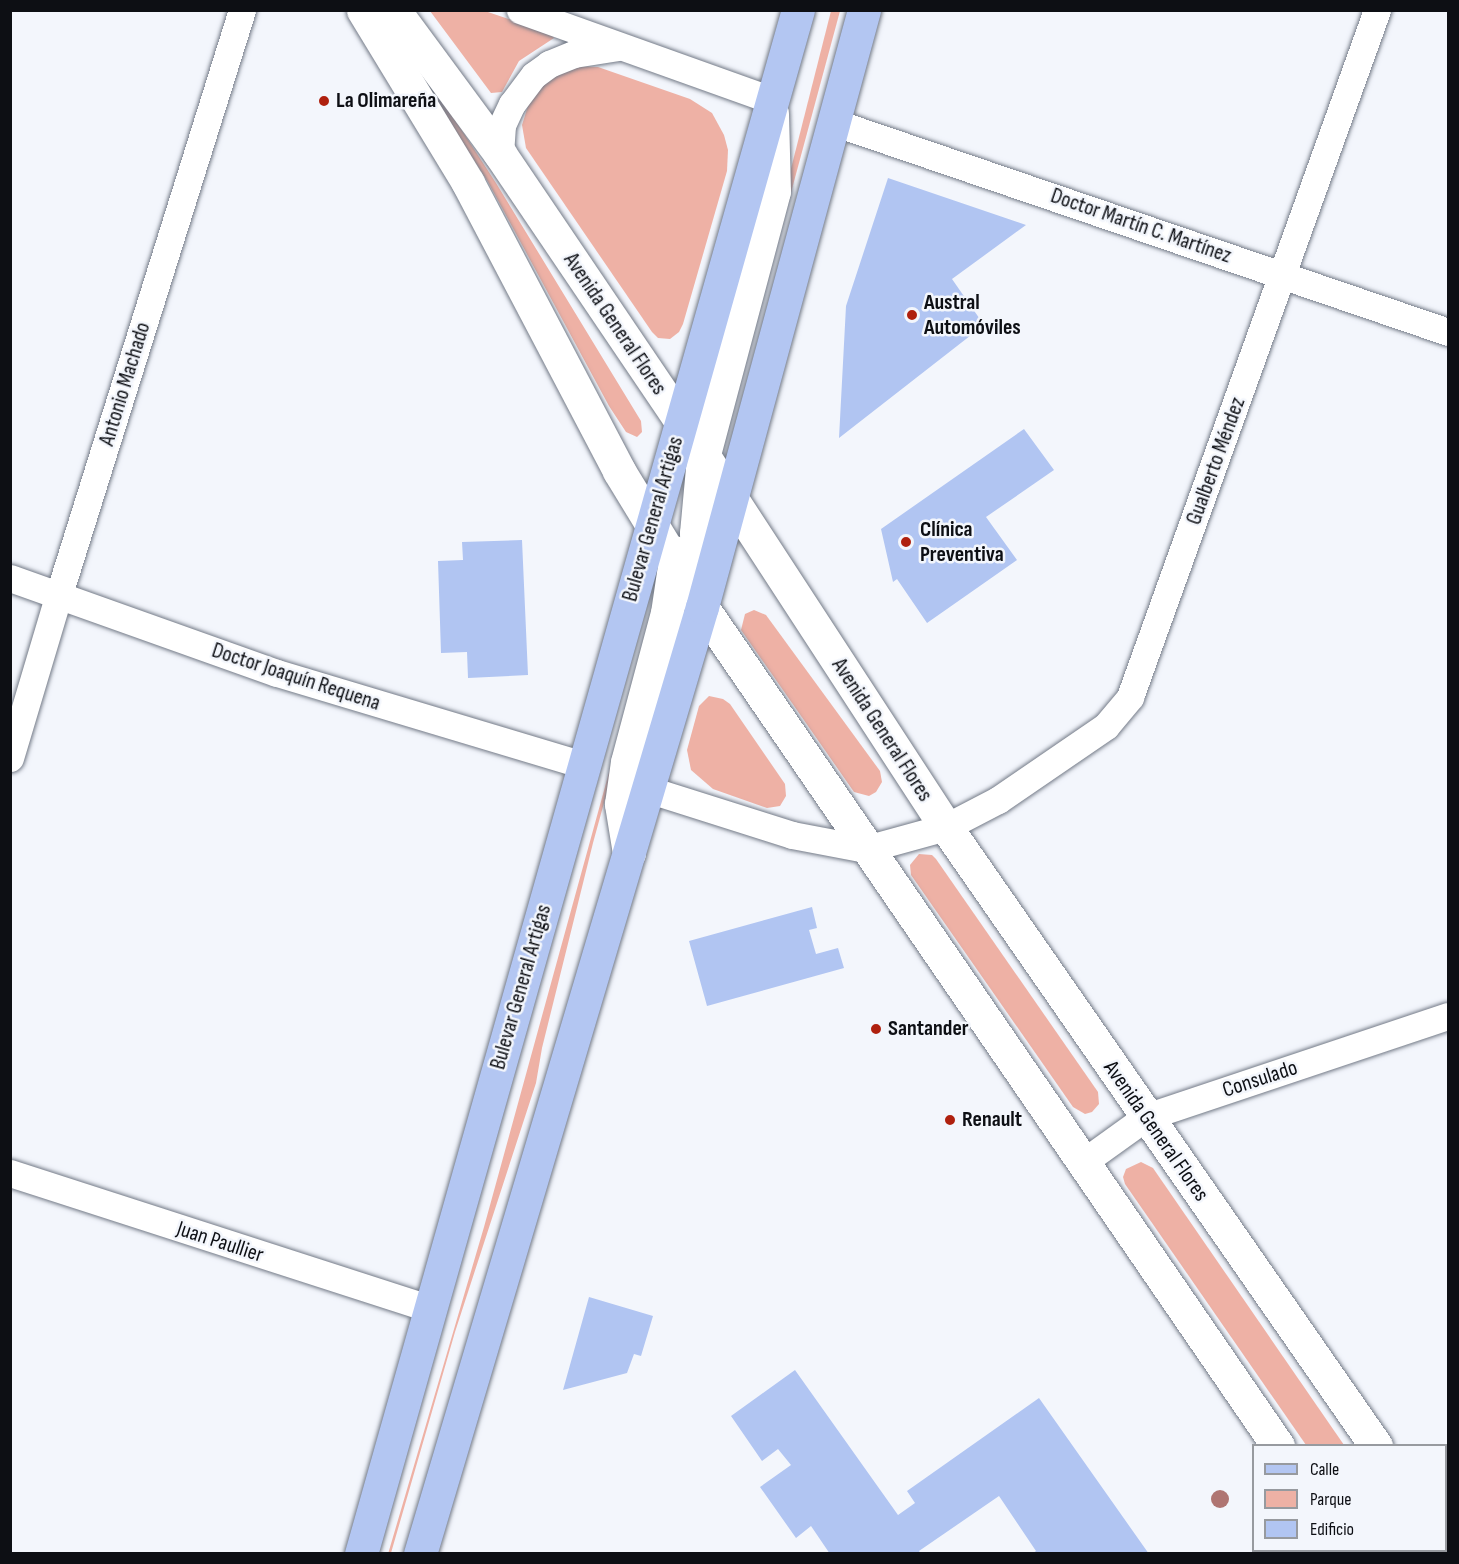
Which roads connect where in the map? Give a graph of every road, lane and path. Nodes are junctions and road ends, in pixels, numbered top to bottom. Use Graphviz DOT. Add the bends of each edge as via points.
graph roads {
  1 [pos="242,10"];
  2 [pos="363,10"];
  3 [pos="394,10"];
  4 [pos="520,10"];
  5 [pos="798,10"];
  6 [pos="864,10"];
  7 [pos="1377,10"];
  8 [pos="622,47"];
  9 [pos="771,100"];
  10 [pos="833,122"];
  11 [pos="500,154"];
  12 [pos="1284,274"];
  13 [pos="1449,332"];
  14 [pos="681,421"];
  15 [pos="703,458"];
  16 [pos="731,500"];
  17 [pos="651,522"];
  18 [pos="675,561"];
  19 [pos="10,578"];
  20 [pos="59,594"];
  21 [pos="702,606"];
  22 [pos="10,758"];
  23 [pos="584,765"];
  24 [pos="647,789"];
  25 [pos="946,827"];
  26 [pos="866,849"];
  27 [pos="629,854"];
  28 [pos="1449,1016"];
  29 [pos="1146,1117"];
  30 [pos="1082,1163"];
  31 [pos="10,1173"];
  32 [pos="430,1310"];
  33 [pos="1277,1444"];
  34 [pos="1375,1444"];
  35 [pos="361,1554"];
  36 [pos="420,1554"];
  1 -- 20 [label="street, Antonio Machado"];
  2 -- 17 [label="main road" via="468,183 619,471"];
  3 -- 11 [label="main road, Avenida General Flores"];
  4 -- 8 [label="street"];
  5 -- 9 [label="main road, Bulevar General Artigas"];
  6 -- 10 [label="main road, Bulevar General Artigas"];
  7 -- 12 [label="street, Gualberto Méndez"];
  8 -- 9 [label="street"];
  8 -- 11 [label="street" via="574,54 534,75 502,125"];
  9 -- 14 [label="main road, Bulevar General Artigas"];
  9 -- 15 [label="main road, Bulevar General Artigas" via="774,191"];
  10 -- 12 [label="street, Doctor Martín C. Martínez"];
  10 -- 16 [label="main road, Bulevar General Artigas"];
  11 -- 14 [label="main road, Avenida General Flores"];
  12 -- 13 [label="street, Doctor Martín C. Martínez"];
  12 -- 25 [label="street, Gualberto Méndez" via="1130,697 1106,726 998,800"];
  14 -- 15 [label="main road, Avenida General Flores"];
  14 -- 17 [label="main road, Bulevar General Artigas"];
  14 -- 18 [label="main road, Bulevar General Artigas" via="685,468"];
  15 -- 16 [label="main road, Avenida General Flores"];
  15 -- 21 [label="main road, Bulevar General Artigas" via="696,533"];
  16 -- 21 [label="main road, Bulevar General Artigas"];
  16 -- 25 [label="main road, Avenida General Flores"];
  17 -- 18 [label="main road"];
  17 -- 23 [label="main road, Bulevar General Artigas"];
  18 -- 21 [label="main road"];
  18 -- 27 [label="main road, Bulevar General Artigas" via="667,613 627,762 621,804"];
  19 -- 20 [label="street, Doctor Joaquín Requena"];
  20 -- 22 [label="street, Antonio Machado"];
  20 -- 23 [label="street, Doctor Joaquín Requena" via="277,673"];
  21 -- 24 [label="main road, Bulevar General Artigas"];
  21 -- 26 [label="main road"];
  23 -- 32 [label="main road, Bulevar General Artigas"];
  24 -- 26 [label="street" via="792,835"];
  24 -- 27 [label="main road, Bulevar General Artigas"];
  25 -- 26 [label="street"];
  25 -- 29 [label="main road, Avenida General Flores"];
  26 -- 30 [label="main road"];
  27 -- 36 [label="main road, Bulevar General Artigas"];
  28 -- 29 [label="street, Consulado"];
  29 -- 30 [label="street, Consulado"];
  29 -- 34 [label="main road, Avenida General Flores"];
  30 -- 33 [label="main road"];
  31 -- 32 [label="street, Juan Paullier"];
  32 -- 35 [label="main road, Bulevar General Artigas"];
}
